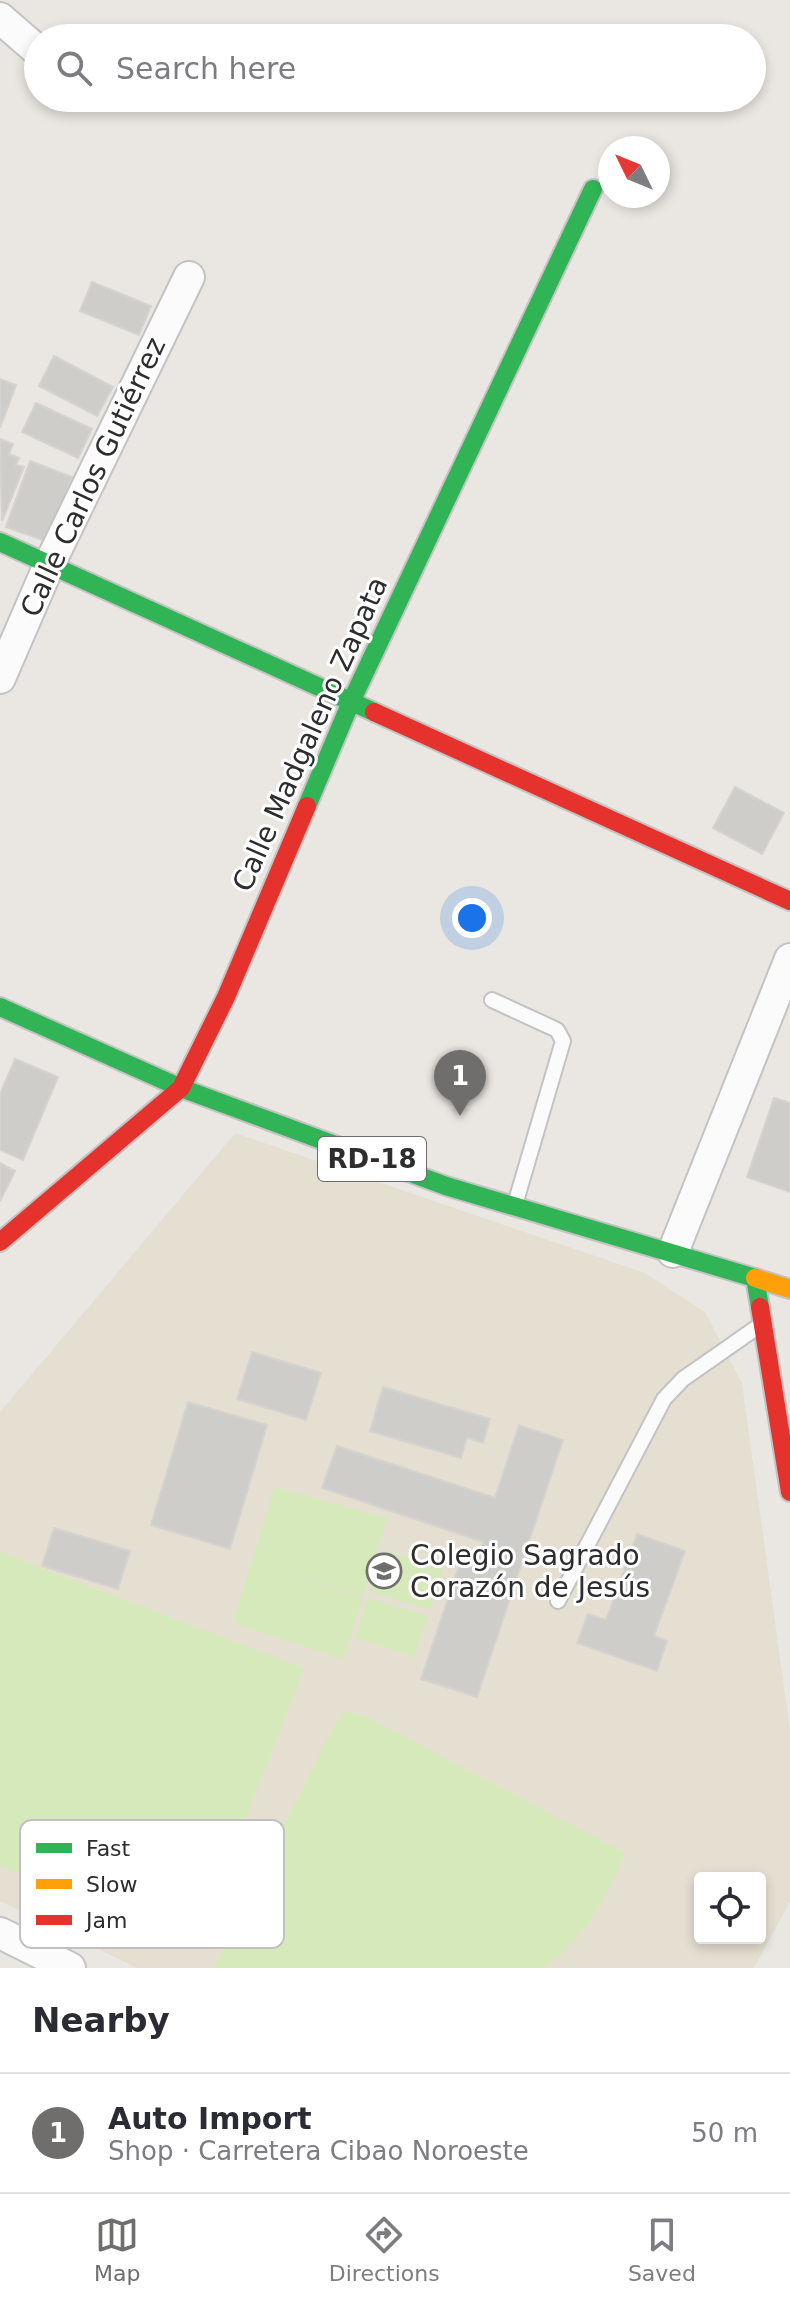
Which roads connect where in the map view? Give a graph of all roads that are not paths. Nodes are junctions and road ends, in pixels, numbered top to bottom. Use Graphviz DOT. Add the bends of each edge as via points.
graph roads {
  1 [pos="0,18"];
  2 [pos="24,39"];
  3 [pos="593,189"];
  4 [pos="189,277"];
  5 [pos="0,542"];
  6 [pos="49,565"];
  7 [pos="0,678"];
  8 [pos="351,702"];
  9 [pos="790,901"];
  10 [pos="790,959"];
  11 [pos="492,1000"];
  12 [pos="0,1007"];
  13 [pos="181,1088"];
  14 [pos="515,1205"];
  15 [pos="0,1242"];
  16 [pos="673,1252"];
  17 [pos="755,1278"];
  18 [pos="790,1289"];
  19 [pos="763,1323"];
  20 [pos="790,1492"];
  21 [pos="558,1601"];
  22 [pos="0,1933"];
  23 [pos="20,1943"];
  24 [pos="30,1948"];
  25 [pos="70,1968"];
  1 -- 2 [label="street"];
  3 -- 8 [label="street, Calle Madgaleno Zapata"];
  4 -- 6 [label="street, Calle Carlos Gutiérrez"];
  5 -- 6 [label="street"];
  6 -- 7 [label="street, Calle Carlos Gutiérrez"];
  6 -- 8 [label="street"];
  8 -- 9 [label="street"];
  8 -- 13 [label="street, Calle Madgaleno Zapata" via="226,997"];
  10 -- 16 [label="street"];
  11 -- 14 [label="lane" via="557,1030 563,1041"];
  12 -- 13 [label="street, RD-18"];
  13 -- 14 [label="street, RD-18" via="446,1186"];
  13 -- 15 [label="street, Calle Madgaleno Zapata"];
  14 -- 16 [label="street, RD-18"];
  16 -- 17 [label="street, RD-18"];
  17 -- 18 [label="street, RD-18"];
  17 -- 19 [label="street"];
  19 -- 20 [label="street"];
  19 -- 21 [label="lane" via="683,1379 664,1399"];
  22 -- 23 [label="street"];
  24 -- 25 [label="street"];
}
